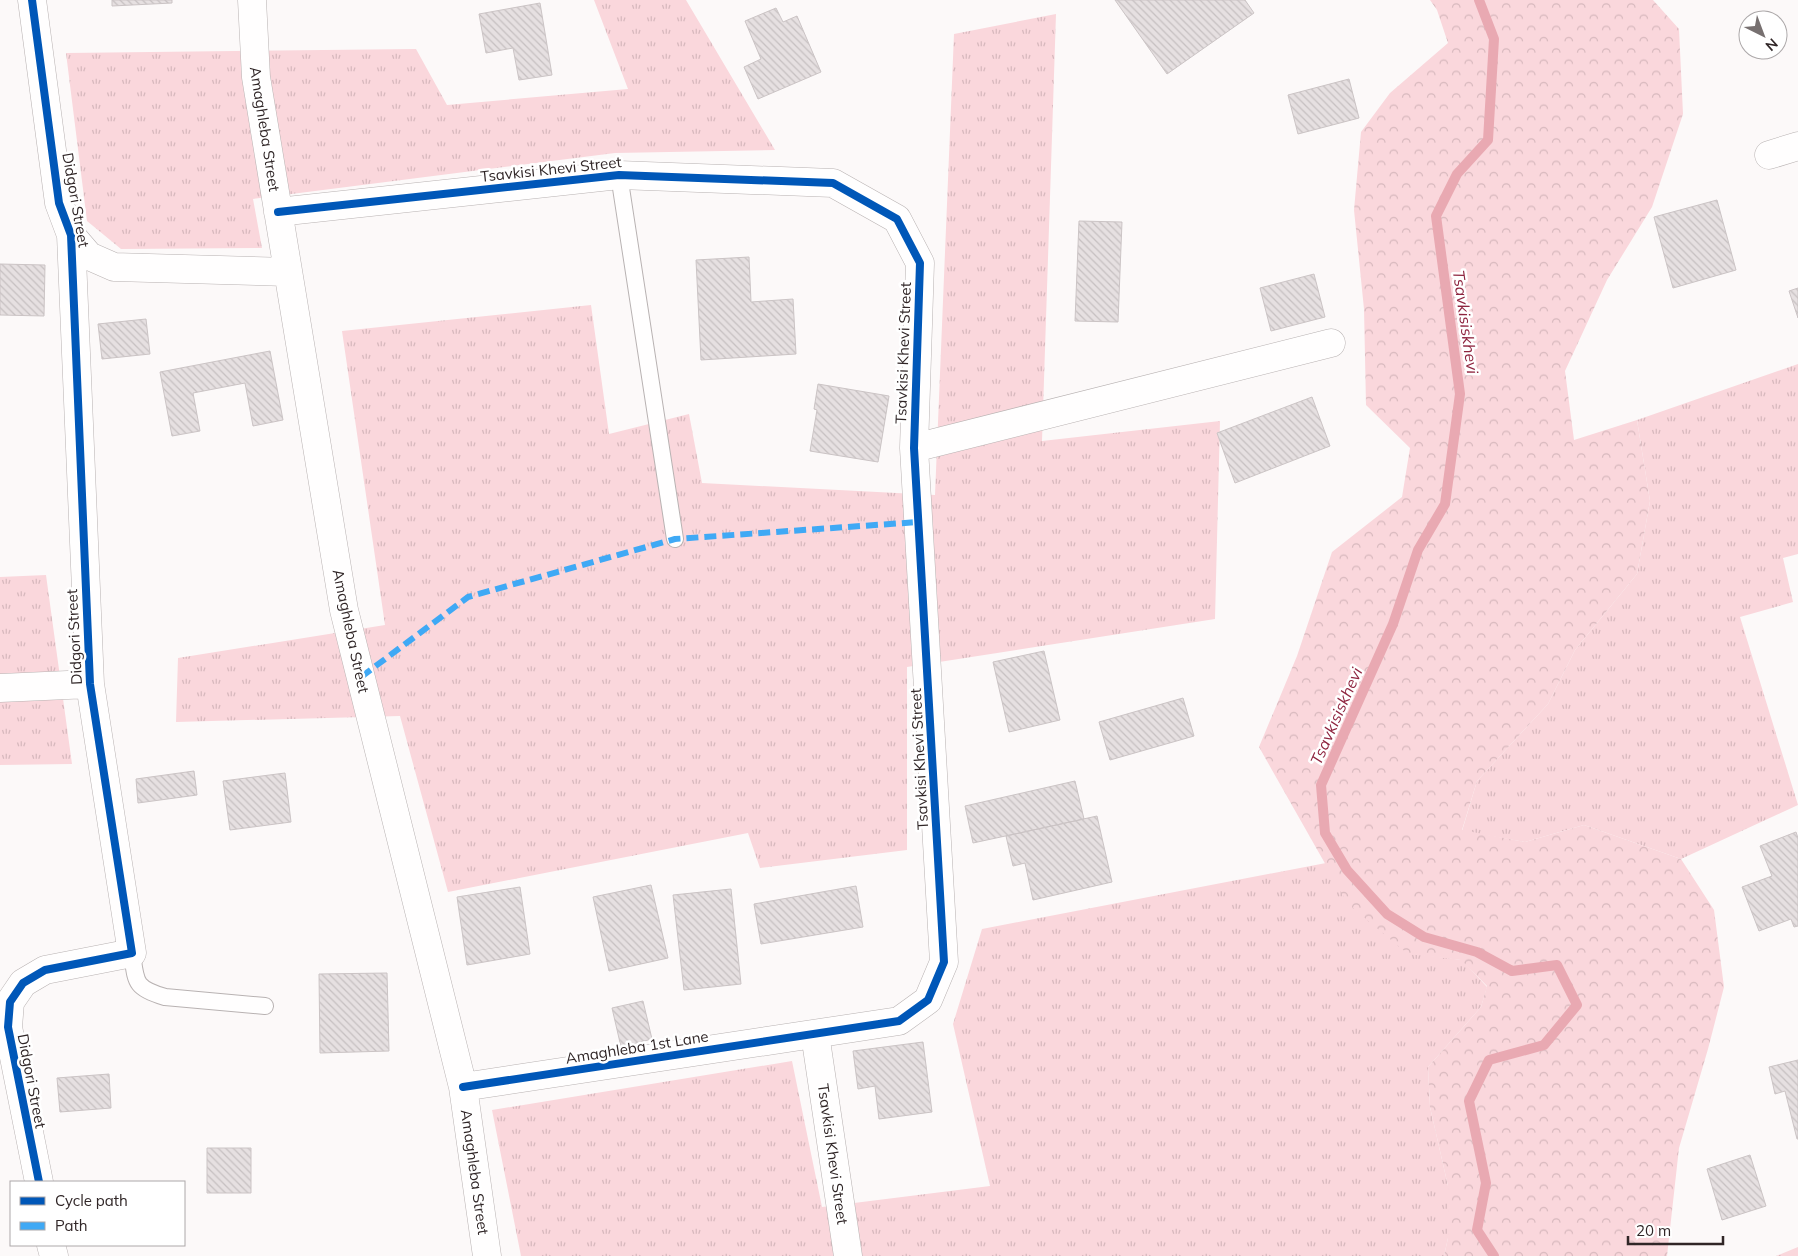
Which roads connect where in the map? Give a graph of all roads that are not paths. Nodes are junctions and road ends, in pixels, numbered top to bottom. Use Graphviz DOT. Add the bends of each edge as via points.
graph roads {
  1 [pos="32,0"];
  2 [pos="252,0"];
  3 [pos="1798,146"];
  4 [pos="1769,155"];
  5 [pos="620,175"];
  6 [pos="278,212"];
  7 [pos="71,235"];
  8 [pos="288,272"];
  9 [pos="1330,343"];
  10 [pos="914,448"];
  11 [pos="675,538"];
  12 [pos="90,684"];
  13 [pos="0,688"];
  14 [pos="132,953"];
  15 [pos="266,1006"];
  16 [pos="815,1034"];
  17 [pos="463,1087"];
  18 [pos="39,1181"];
  19 [pos="487,1256"];
  20 [pos="848,1256"];
  1 -- 7 [label="street, Didgori Street" via="59,203"];
  2 -- 6 [label="street, Amaghleba Street" via="256,77"];
  3 -- 4 [label="street"];
  5 -- 6 [label="street, Tsavkisi Khevi Street"];
  5 -- 10 [label="street, Tsavkisi Khevi Street" via="833,183 897,219 920,262"];
  5 -- 11 [label="lane"];
  6 -- 8 [label="street, Amaghleba Street"];
  7 -- 8 [label="street" via="90,256 114,267"];
  7 -- 12 [label="street, Didgori Street"];
  8 -- 17 [label="street, Amaghleba Street" via="344,610"];
  9 -- 10 [label="street"];
  10 -- 16 [label="street, Tsavkisi Khevi Street" via="944,962 928,1000 899,1022"];
  12 -- 13 [label="street"];
  12 -- 14 [label="street, Didgori Street"];
  14 -- 15 [label="lane" via="136,980 141,988 153,993 165,997"];
  14 -- 18 [label="street, Didgori Street" via="45,970 23,983 10,1002 8,1027"];
  16 -- 17 [label="street, Amaghleba 1st Lane"];
  16 -- 20 [label="street, Tsavkisi Khevi Street"];
  17 -- 19 [label="street, Amaghleba Street"];
}
